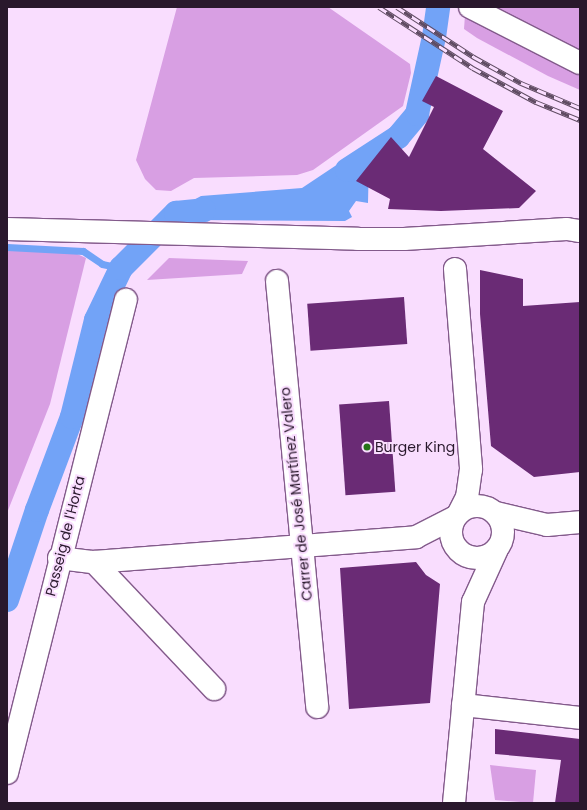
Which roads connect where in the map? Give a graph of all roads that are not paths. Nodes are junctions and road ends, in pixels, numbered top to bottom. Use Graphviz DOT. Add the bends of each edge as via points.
graph roads {
  1 [pos="470,7"];
  2 [pos="580,63"];
  3 [pos="576,228"];
  4 [pos="7,229"];
  5 [pos="455,269"];
  6 [pos="276,281"];
  7 [pos="126,300"];
  8 [pos="471,469"];
  9 [pos="493,511"];
  10 [pos="458,514"];
  11 [pos="580,522"];
  12 [pos="547,525"];
  13 [pos="416,537"];
  14 [pos="499,546"];
  15 [pos="302,547"];
  16 [pos="458,550"];
  17 [pos="59,558"];
  18 [pos="94,562"];
  19 [pos="473,602"];
  20 [pos="214,689"];
  21 [pos="463,705"];
  22 [pos="317,708"];
  23 [pos="580,718"];
  24 [pos="7,773"];
  25 [pos="454,803"];
  1 -- 2 [label="street"];
  3 -- 4 [label="street" via="404,239"];
  5 -- 8 [label="street"];
  6 -- 15 [label="street, Carrer de José Martínez Valero"];
  7 -- 17 [label="street, Passeig de l'Horta"];
  8 -- 9 [label="street"];
  8 -- 10 [label="street" via="467,497"];
  9 -- 10 [label="street" via="474,505"];
  9 -- 12 [label="street"];
  9 -- 14 [label="street" via="503,528"];
  10 -- 13 [label="street"];
  10 -- 16 [label="street" via="451,532"];
  11 -- 12 [label="street"];
  12 -- 14 [label="street"];
  13 -- 15 [label="street"];
  13 -- 16 [label="street"];
  14 -- 16 [label="street" via="483,557 468,557"];
  14 -- 19 [label="street"];
  15 -- 18 [label="street"];
  15 -- 22 [label="street, Carrer de José Martínez Valero"];
  16 -- 19 [label="street" via="467,565"];
  17 -- 18 [label="street"];
  17 -- 24 [label="street, Passeig de l'Horta"];
  18 -- 20 [label="street"];
  19 -- 21 [label="street"];
  21 -- 23 [label="street"];
  21 -- 25 [label="street"];
}
